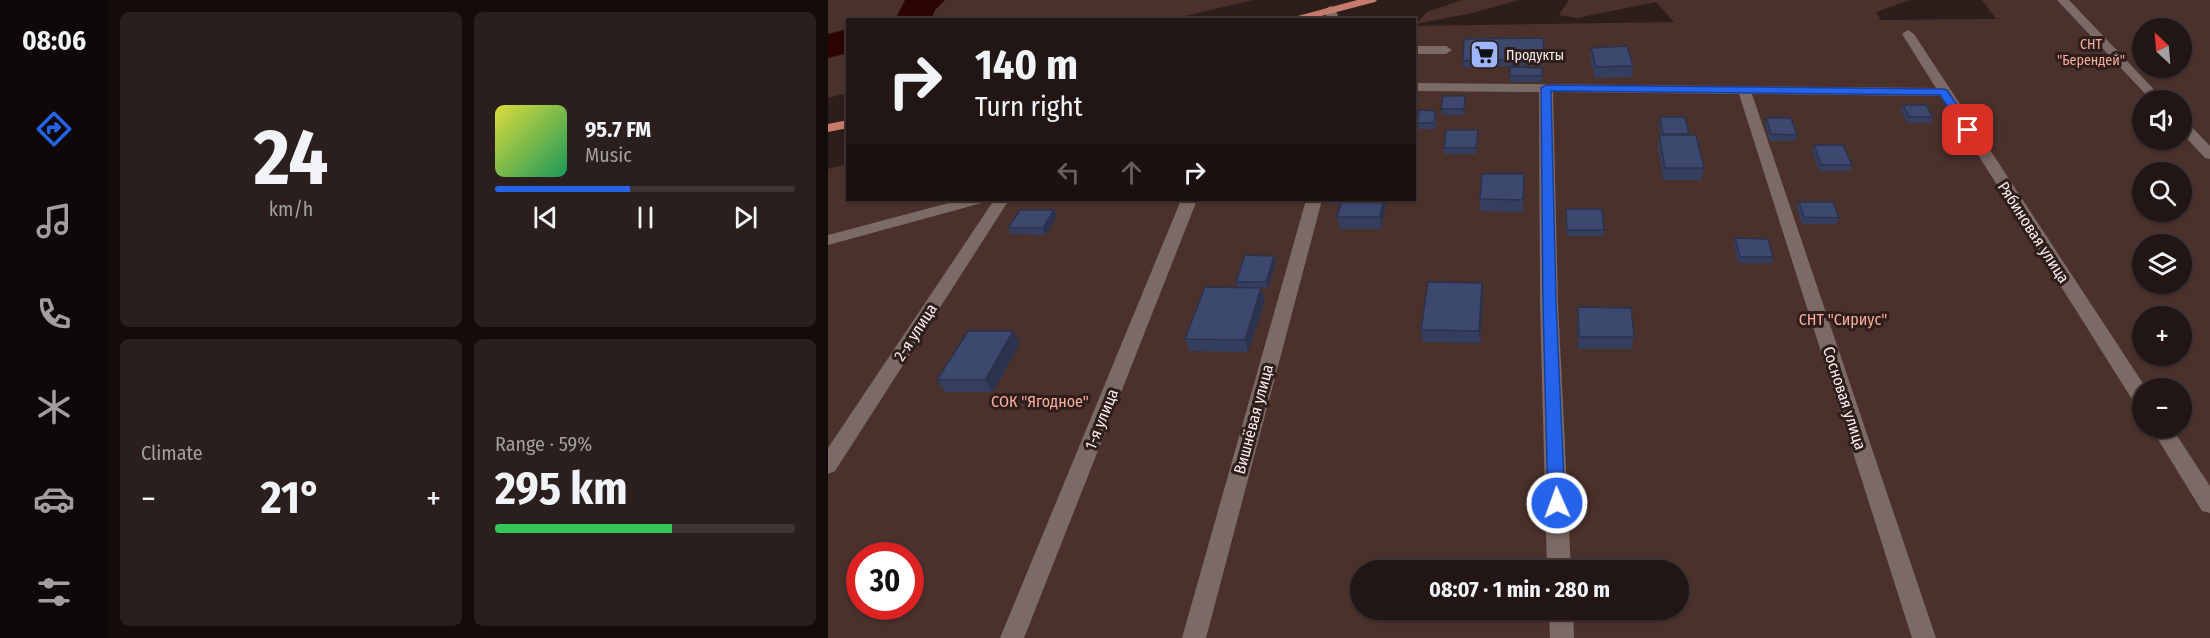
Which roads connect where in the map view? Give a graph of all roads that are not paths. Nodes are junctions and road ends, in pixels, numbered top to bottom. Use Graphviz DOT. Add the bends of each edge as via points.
graph roads {
  1 [pos="1371,0"];
  2 [pos="2063,0"];
  3 [pos="1332,15"];
  4 [pos="1306,18"];
  5 [pos="1908,34"];
  6 [pos="1416,50"];
  7 [pos="1446,50"];
  8 [pos="1416,87"];
  9 [pos="1546,88"];
  10 [pos="1744,90"];
  11 [pos="2148,90"];
  12 [pos="1943,92"];
  13 [pos="846,124"];
  14 [pos="828,128"];
  15 [pos="2192,136"];
  16 [pos="2210,155"];
  17 [pos="972,201"];
  18 [pos="1000,201"];
  19 [pos="1189,201"];
  20 [pos="1314,201"];
  21 [pos="828,240"];
  22 [pos="2132,384"];
  23 [pos="2167,438"];
  24 [pos="828,465"];
  25 [pos="2210,504"];
  26 [pos="1559,560"];
  27 [pos="1561,620"];
  28 [pos="1012,638"];
  29 [pos="1194,638"];
  30 [pos="1562,638"];
  31 [pos="1924,638"];
  1 -- 3 [label="main road"];
  2 -- 11 [label="street"];
  3 -- 4 [label="main road"];
  5 -- 12 [label="street, Рябиновая улица"];
  6 -- 7 [label="street"];
  8 -- 9 [label="street"];
  9 -- 10 [label="street"];
  9 -- 26 [label="street"];
  10 -- 12 [label="street"];
  10 -- 31 [label="street, Сосновая улица"];
  12 -- 22 [label="street, Рябиновая улица"];
  13 -- 14 [label="main road"];
  15 -- 16 [label="street"];
  17 -- 21 [label="street"];
  18 -- 24 [label="street, 2-я улица"];
  19 -- 28 [label="street, 1-я улица"];
  20 -- 29 [label="street, Вишнёвая улица"];
  23 -- 25 [label="street"];
  27 -- 30 [label="street"];
}
